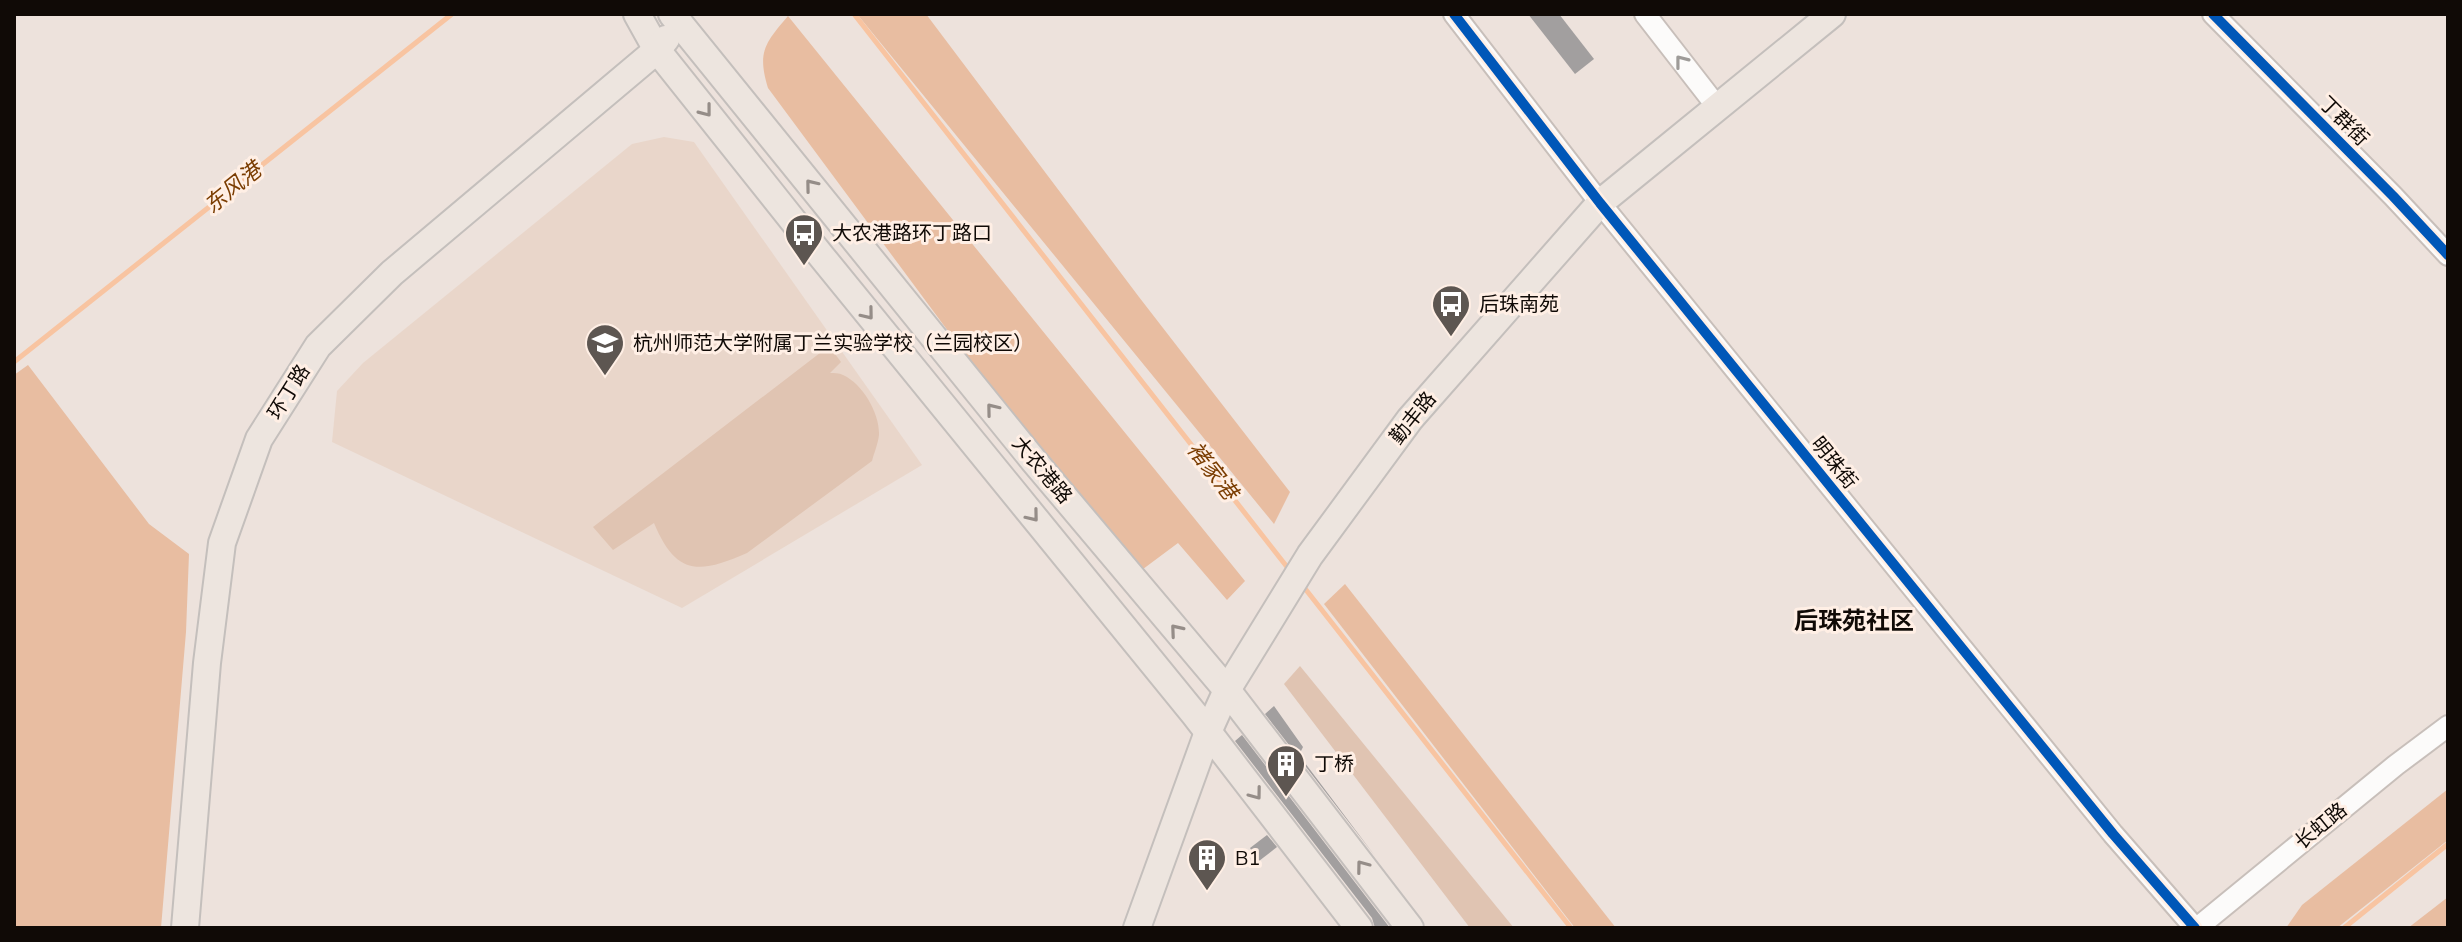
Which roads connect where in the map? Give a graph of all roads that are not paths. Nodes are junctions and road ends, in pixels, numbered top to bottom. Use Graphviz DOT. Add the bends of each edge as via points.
graph roads {
  1 [pos="637,14"];
  2 [pos="1454,14"];
  3 [pos="1645,14"];
  4 [pos="1832,14"];
  5 [pos="2213,14"];
  6 [pos="680,16"];
  7 [pos="657,50"];
  8 [pos="1718,108"];
  9 [pos="1600,203"];
  10 [pos="2448,255"];
  11 [pos="1227,690"];
  12 [pos="2448,726"];
  13 [pos="1208,732"];
  14 [pos="185,928"];
  15 [pos="1137,928"];
  16 [pos="1359,928"];
  17 [pos="1410,928"];
  18 [pos="2196,928"];
  1 -- 7 [label="main road, 大农港路"];
  2 -- 9 [label="street, 明珠街"];
  8 -- 3 [label="street, one-way"];
  4 -- 8 [label="main road, 勤丰路"];
  5 -- 10 [label="street, 丁群街"];
  6 -- 7 [label="main road, 环丁路"];
  11 -- 6 [label="main road, 大农港路, one-way" via="1034,461"];
  7 -- 13 [label="main road, 大农港路, one-way"];
  7 -- 14 [label="main road, 环丁路" via="392,273 318,346 259,439 222,543"];
  8 -- 9 [label="main road, 勤丰路"];
  9 -- 11 [label="main road, 勤丰路" via="1410,419 1310,555"];
  9 -- 18 [label="street, 明珠街" via="2113,834"];
  11 -- 13 [label="main road, 勤丰路"];
  17 -- 11 [label="main road, 大农港路, one-way"];
  12 -- 18 [label="street, 长虹路"];
  13 -- 15 [label="main road, 勤丰路"];
  13 -- 16 [label="main road, 大农港路, one-way"];
}
